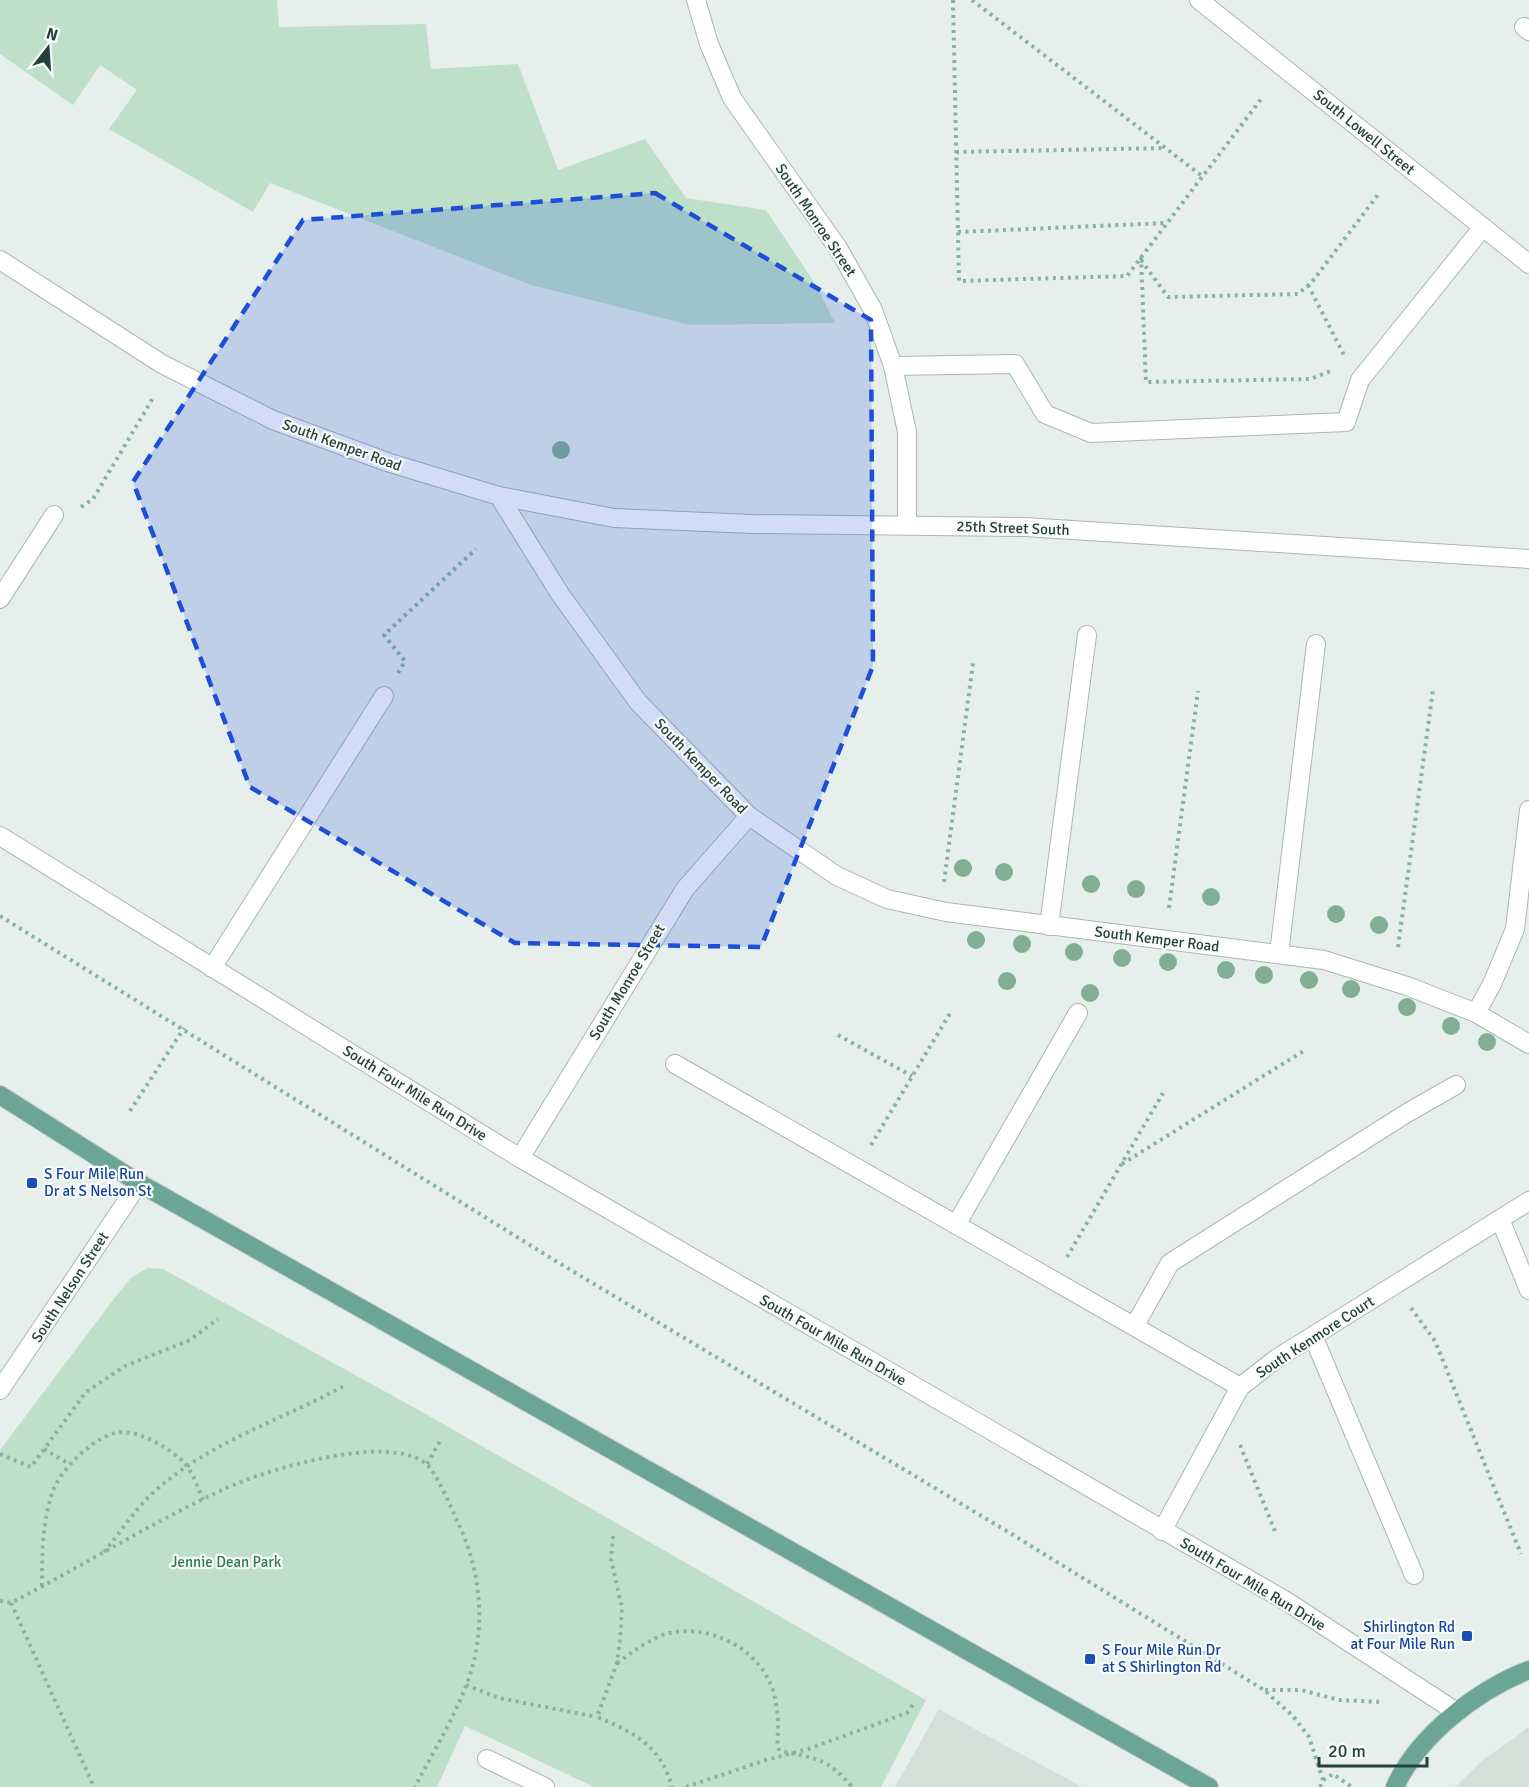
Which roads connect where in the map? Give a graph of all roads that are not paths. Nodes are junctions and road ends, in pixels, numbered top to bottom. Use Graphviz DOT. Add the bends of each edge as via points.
graph roads {
  1 [pos="696,0"];
  2 [pos="1199,0"];
  3 [pos="1483,227"];
  4 [pos="0,260"];
  5 [pos="1529,264"];
  6 [pos="893,366"];
  7 [pos="499,496"];
  8 [pos="54,514"];
  9 [pos="907,524"];
  10 [pos="1529,559"];
  11 [pos="0,599"];
  12 [pos="1087,635"];
  13 [pos="1316,644"];
  14 [pos="384,696"];
  15 [pos="1529,810"];
  16 [pos="749,816"];
  17 [pos="0,836"];
  18 [pos="1049,926"];
  19 [pos="1279,954"];
  20 [pos="212,968"];
  21 [pos="1078,1013"];
  22 [pos="1476,1013"];
  23 [pos="1529,1044"];
  24 [pos="675,1064"];
  25 [pos="1456,1085"];
  26 [pos="0,1095"];
  27 [pos="520,1158"];
  28 [pos="139,1183"];
  29 [pos="1529,1201"];
  30 [pos="1500,1219"];
  31 [pos="956,1225"];
  32 [pos="1529,1290"];
  33 [pos="1135,1325"];
  34 [pos="1313,1336"];
  35 [pos="1240,1387"];
  36 [pos="0,1390"];
  37 [pos="1162,1531"];
  38 [pos="1414,1575"];
  39 [pos="1529,1670"];
  40 [pos="1455,1711"];
  41 [pos="487,1759"];
  42 [pos="545,1787"];
  43 [pos="1209,1787"];
  44 [pos="1395,1787"];
  1 -- 6 [label="street, South Monroe Street" via="708,44 732,98 838,249 873,310"];
  2 -- 3 [label="street, South Lowell Street"];
  3 -- 5 [label="street, South Lowell Street"];
  3 -- 6 [label="street" via="1360,380 1346,422 1091,433 1045,414 1015,364"];
  4 -- 7 [label="street, South Kemper Road" via="162,364 273,420 387,462"];
  6 -- 9 [label="street, South Monroe Street" via="907,432"];
  7 -- 9 [label="street, 25th Street South" via="614,518 752,524"];
  7 -- 16 [label="street, South Kemper Road" via="560,594 638,702"];
  8 -- 11 [label="street"];
  9 -- 10 [label="street, 25th Street South" via="1025,527"];
  12 -- 18 [label="street"];
  13 -- 19 [label="street"];
  14 -- 20 [label="street"];
  15 -- 22 [label="street" via="1515,929"];
  16 -- 18 [label="street, South Kemper Road" via="837,876 887,899 946,912"];
  16 -- 27 [label="street, South Monroe Street" via="685,889"];
  17 -- 20 [label="street, South Four Mile Run Drive"];
  18 -- 19 [label="street, South Kemper Road"];
  19 -- 22 [label="street, South Kemper Road" via="1324,960"];
  20 -- 27 [label="street, South Four Mile Run Drive"];
  21 -- 31 [label="street"];
  22 -- 23 [label="street, South Kemper Road"];
  24 -- 31 [label="street"];
  25 -- 33 [label="street" via="1170,1263"];
  26 -- 28 [label="main road"];
  27 -- 37 [label="street, South Four Mile Run Drive"];
  28 -- 36 [label="street, South Nelson Street"];
  28 -- 43 [label="main road"];
  29 -- 30 [label="street, South Kenmore Court"];
  30 -- 32 [label="street"];
  30 -- 34 [label="street, South Kenmore Court"];
  31 -- 33 [label="street"];
  33 -- 35 [label="street"];
  34 -- 35 [label="street, South Kenmore Court"];
  34 -- 38 [label="street"];
  35 -- 37 [label="street, South Kenmore Court"];
  37 -- 40 [label="street, South Four Mile Run Drive" via="1286,1601"];
  39 -- 40 [label="main road"];
  40 -- 44 [label="main road" via="1403,1770"];
  41 -- 42 [label="street"];
}
